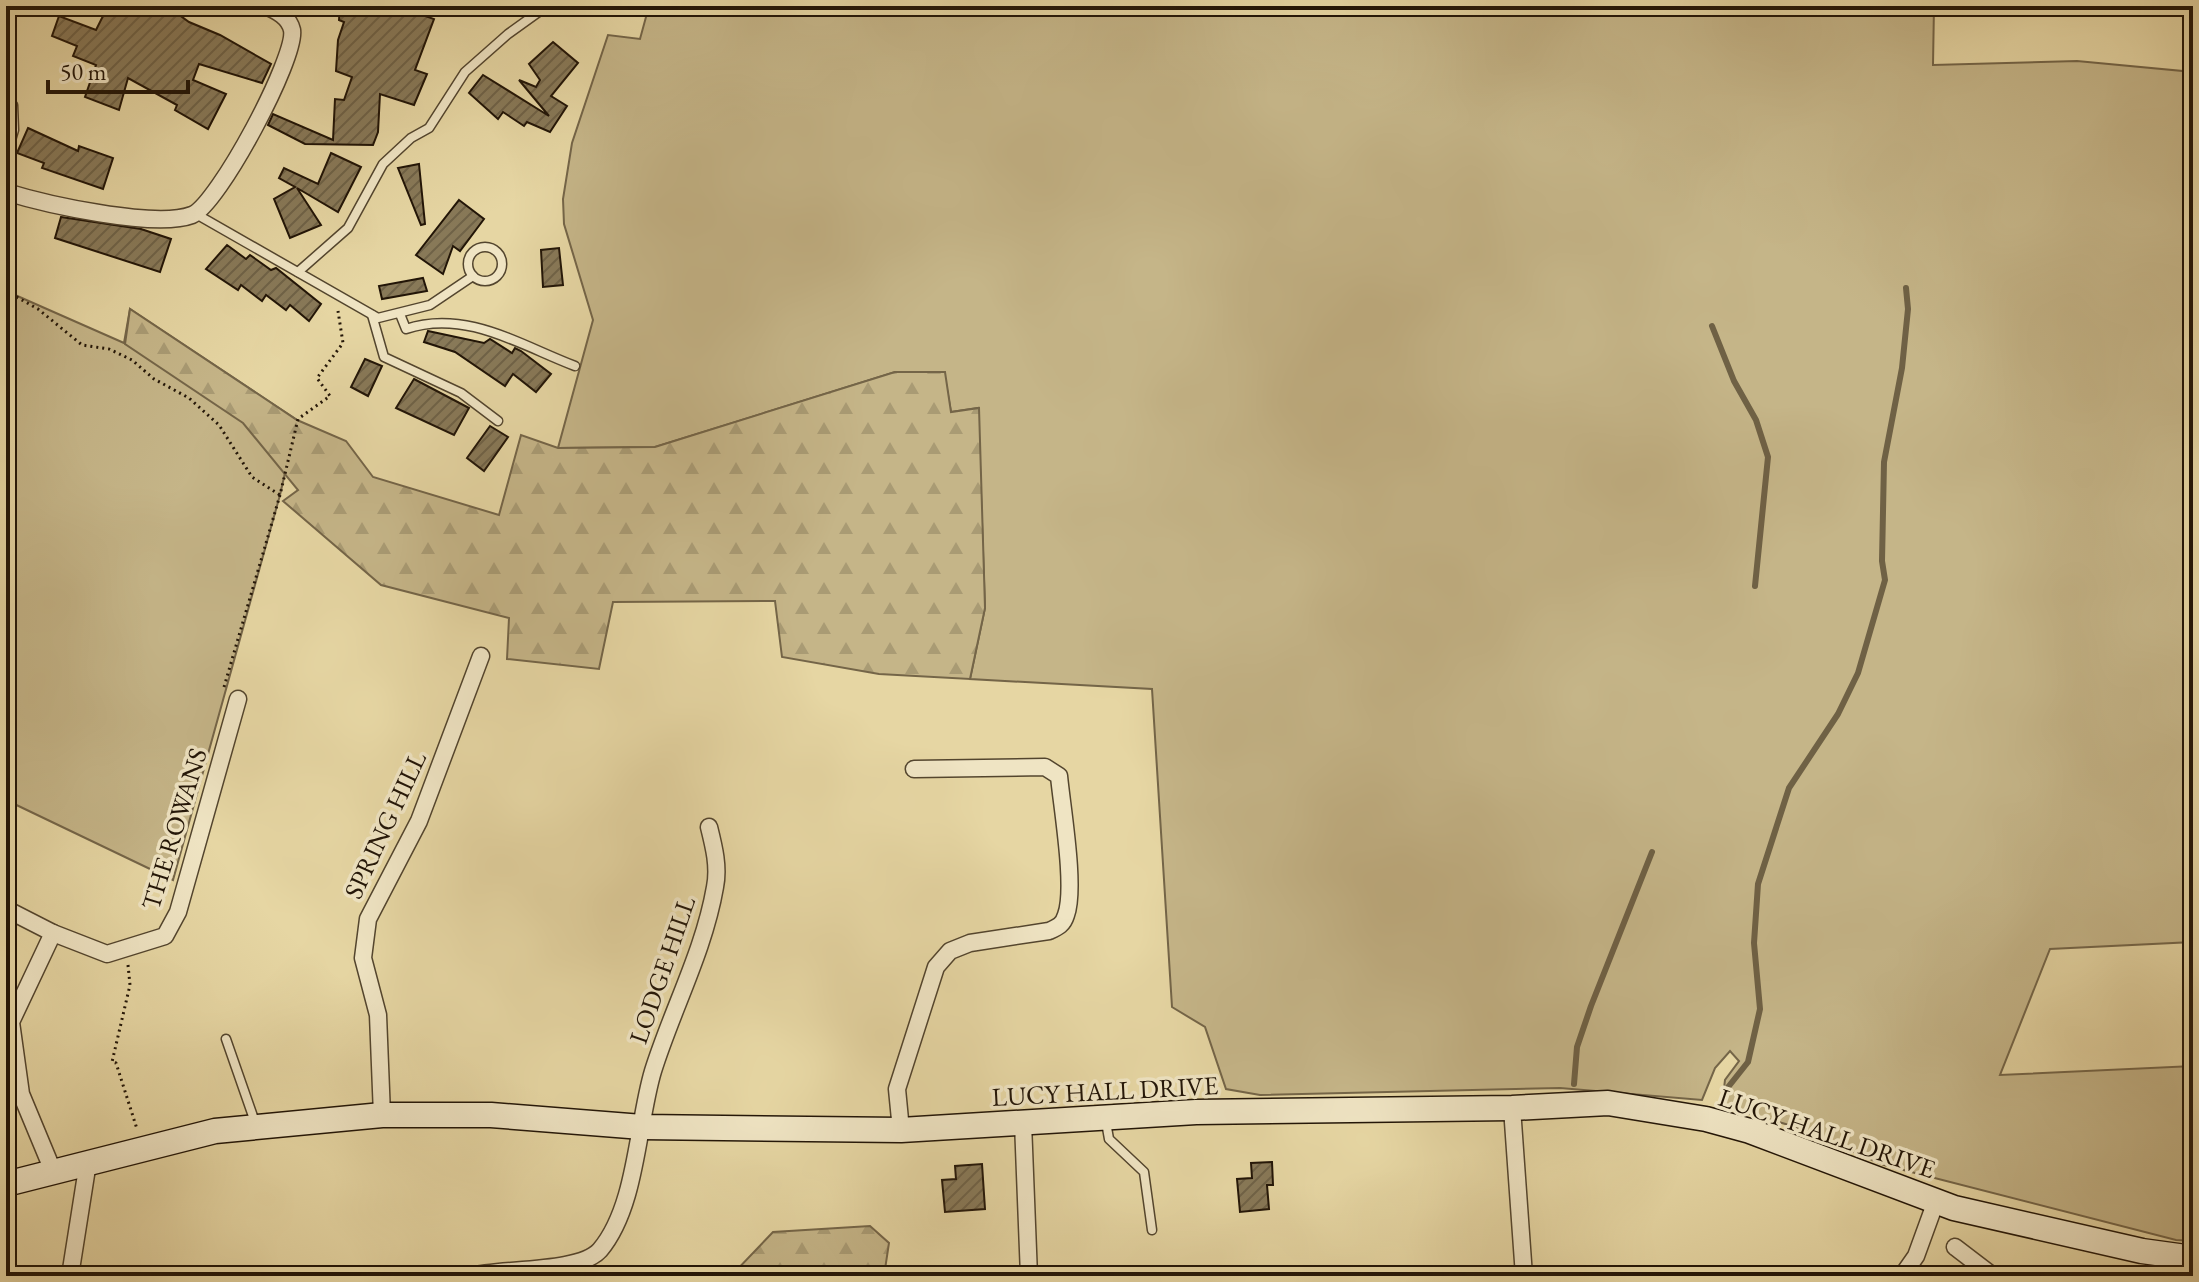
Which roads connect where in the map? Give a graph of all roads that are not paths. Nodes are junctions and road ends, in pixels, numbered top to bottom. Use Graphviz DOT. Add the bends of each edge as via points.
graph roads {
  1 [pos="266,6"];
  2 [pos="547,6"];
  3 [pos="13,105"];
  4 [pos="6,157"];
  5 [pos="6,192"];
  6 [pos="196,214"];
  7 [pos="298,272"];
  8 [pos="473,276"];
  9 [pos="400,314"];
  10 [pos="372,315"];
  11 [pos="575,366"];
  12 [pos="498,421"];
  13 [pos="481,656"];
  14 [pos="238,699"];
  15 [pos="914,769"];
  16 [pos="709,827"];
  17 [pos="6,909"];
  18 [pos="53,933"];
  19 [pos="226,1039"];
  20 [pos="1512,1108"];
  21 [pos="382,1115"];
  22 [pos="1105,1117"];
  23 [pos="1023,1123"];
  24 [pos="256,1126"];
  25 [pos="642,1127"];
  26 [pos="901,1130"];
  27 [pos="88,1162"];
  28 [pos="53,1171"];
  29 [pos="6,1184"];
  30 [pos="1936,1201"];
  31 [pos="1152,1230"];
  32 [pos="1955,1247"];
  33 [pos="2193,1258"];
  34 [pos="70,1276"];
  35 [pos="471,1276"];
  36 [pos="1029,1276"];
  37 [pos="1524,1276"];
  38 [pos="1902,1276"];
  39 [pos="1993,1276"];
  1 -- 6 [label="street" via="286,18 292,29 288,58 234,161"];
  2 -- 7 [label="lane" via="465,72 429,128 383,164 348,228"];
  3 -- 4 [label="lane" via="14,130"];
  5 -- 6 [label="street" via="148,219"];
  6 -- 7 [label="lane"];
  7 -- 10 [label="lane"];
  8 -- 8 [label="lane" via="494,279 501,270 499,254 484,246 474,250 468,266"];
  8 -- 9 [label="lane" via="430,305"];
  9 -- 10 [label="lane"];
  9 -- 11 [label="lane" via="406,329 429,321 455,321"];
  10 -- 12 [label="lane" via="384,357 461,393"];
  13 -- 21 [label="street, SPRING HILL" via="419,821 368,919 363,958 378,1015"];
  14 -- 18 [label="street, THE ROWANS" via="178,912 165,936 107,954"];
  15 -- 26 [label="street" via="1045,767 1059,776 1069,893 1060,926 970,943 950,951 936,967 897,1089"];
  16 -- 25 [label="street, LODGE HILL" via="716,886 652,1073"];
  17 -- 18 [label="street, THE ROWANS"];
  18 -- 28 [label="street" via="11,1022 21,1094"];
  19 -- 24 [label="lane"];
  20 -- 22 [label="street, LUCY HALL DRIVE"];
  20 -- 30 [label="street, LUCY HALL DRIVE" via="1608,1103 1706,1119"];
  20 -- 37 [label="street"];
  21 -- 24 [label="street, LUCY HALL DRIVE"];
  21 -- 25 [label="street, LUCY HALL DRIVE" via="491,1115"];
  22 -- 23 [label="street, LUCY HALL DRIVE"];
  22 -- 31 [label="lane" via="1109,1139 1144,1172"];
  23 -- 26 [label="street, LUCY HALL DRIVE"];
  23 -- 36 [label="street"];
  24 -- 27 [label="street, LUCY HALL DRIVE"];
  25 -- 26 [label="street, LUCY HALL DRIVE"];
  25 -- 35 [label="street, LODGE HILL" via="621,1207 598,1252 578,1262"];
  27 -- 28 [label="street, LUCY HALL DRIVE"];
  27 -- 34 [label="street"];
  28 -- 29 [label="street, LUCY HALL DRIVE"];
  30 -- 33 [label="street, LUCY HALL DRIVE" via="2142,1251"];
  30 -- 38 [label="street" via="1916,1256"];
  32 -- 39 [label="street"];
}
